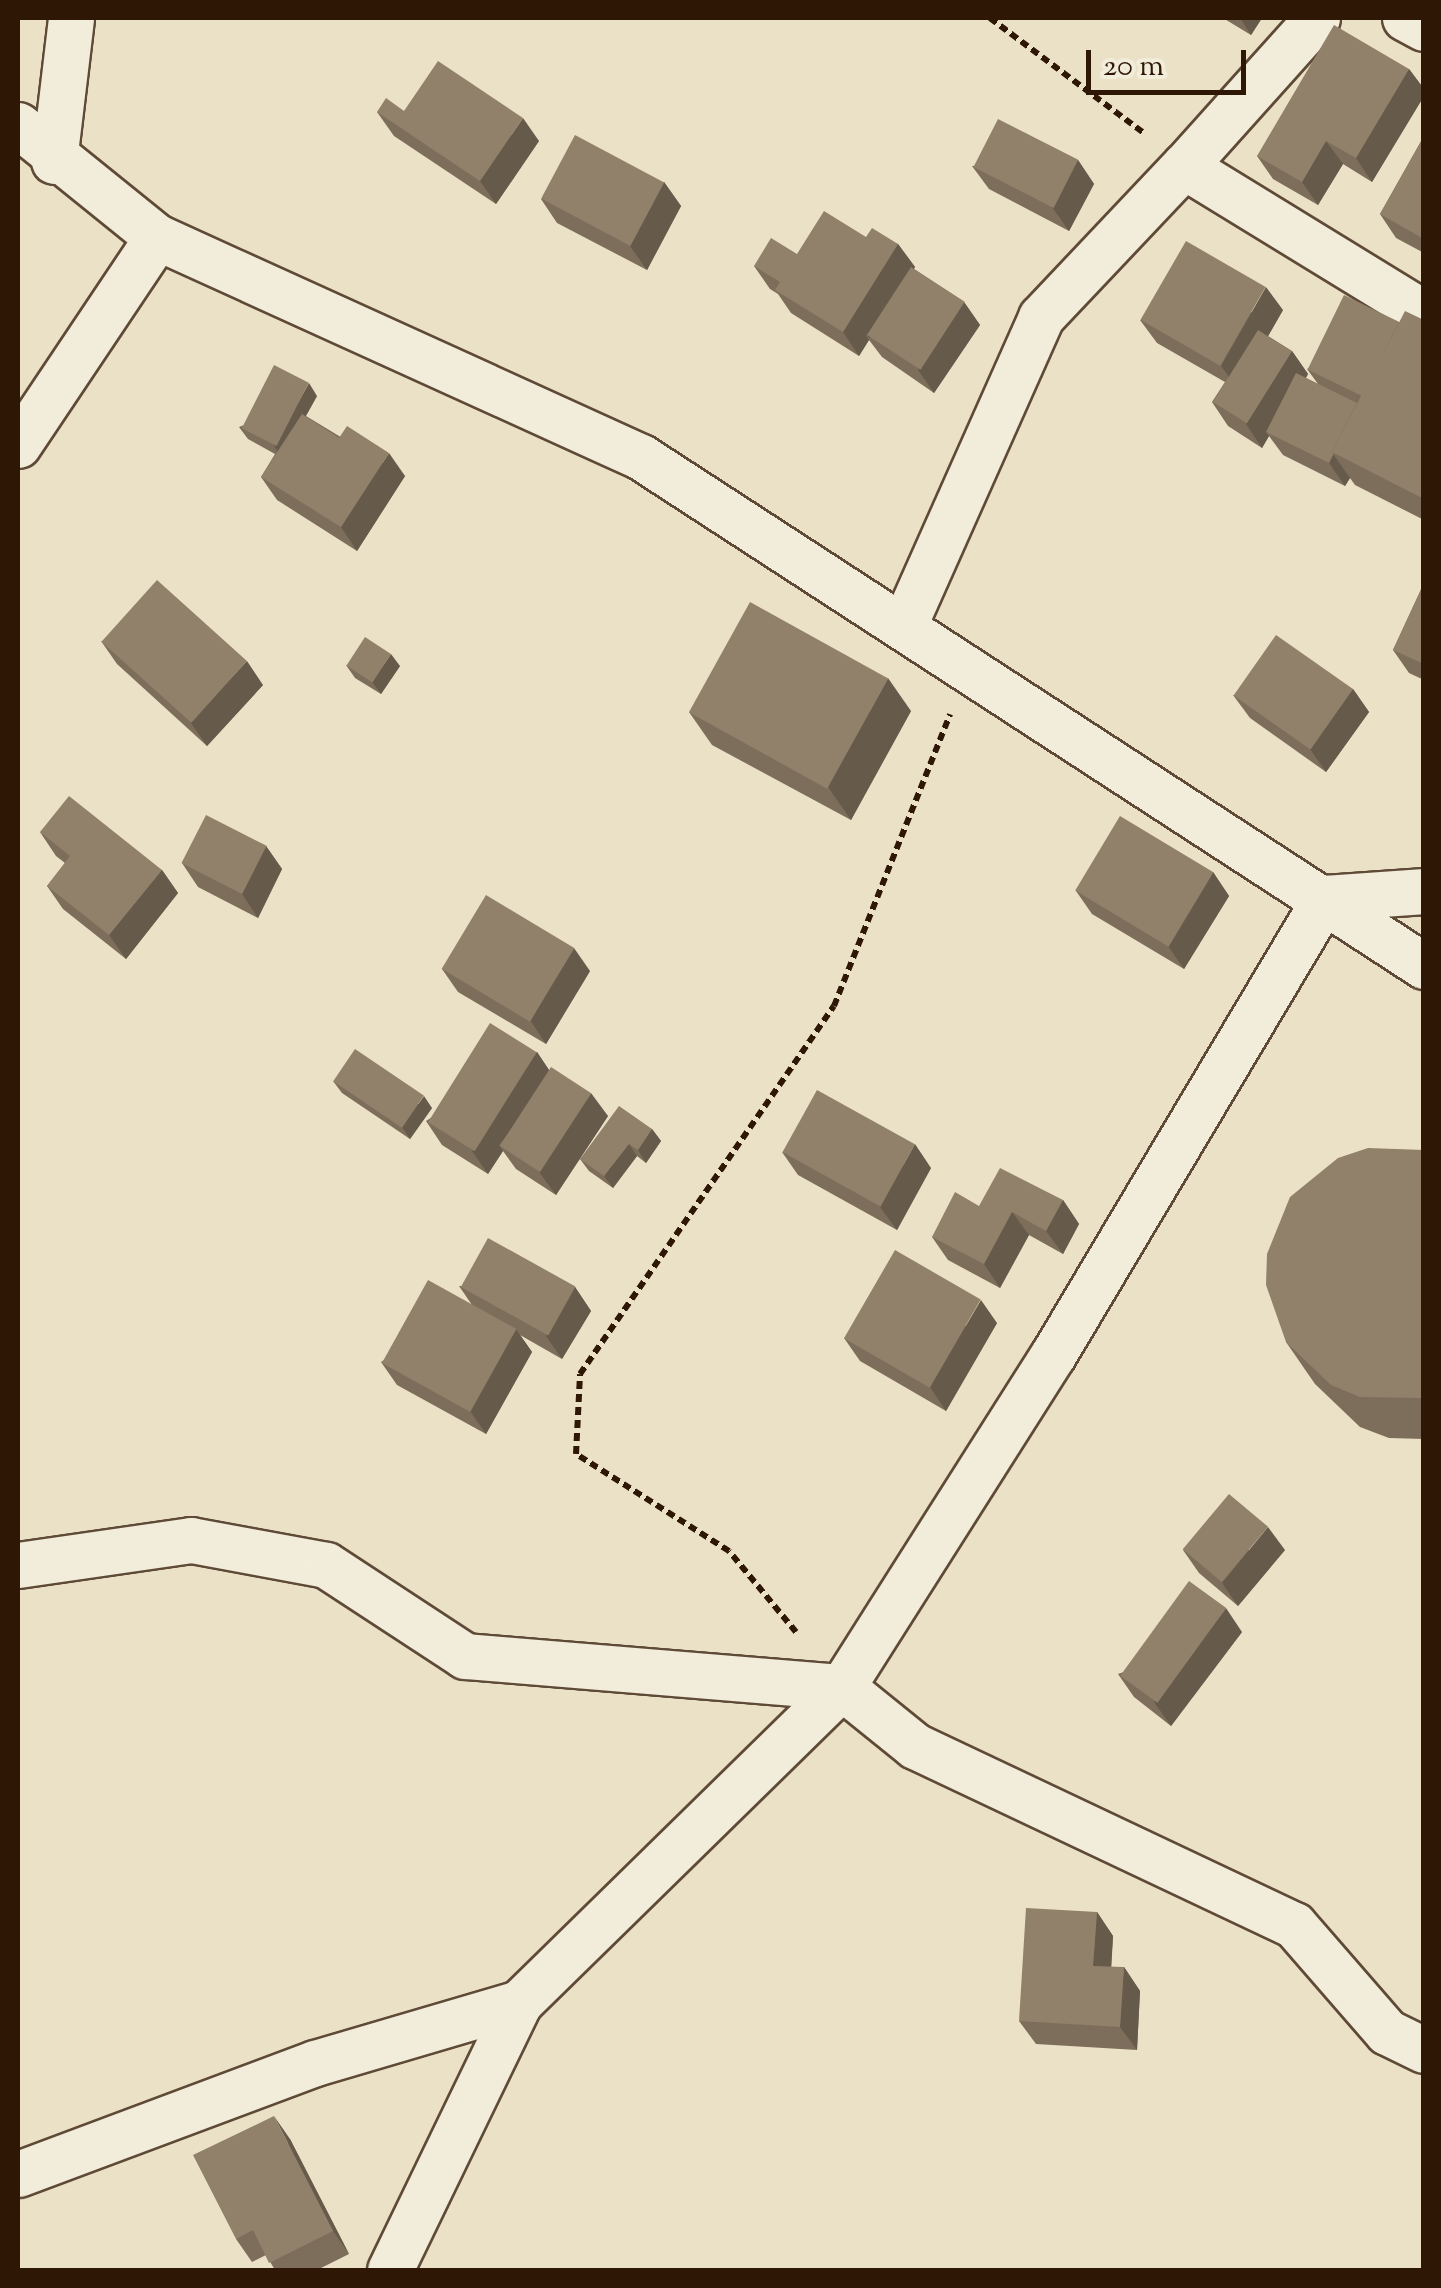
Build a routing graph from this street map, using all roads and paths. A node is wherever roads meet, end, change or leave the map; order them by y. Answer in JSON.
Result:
{"nodes":[{"id":1,"x":71,"y":18,"type":"edge"},
{"id":2,"x":990,"y":18,"type":"edge"},
{"id":3,"x":1317,"y":18,"type":"edge"},
{"id":4,"x":1405,"y":18,"type":"edge"},
{"id":5,"x":1424,"y":28,"type":"edge"},
{"id":6,"x":18,"y":124,"type":"edge"},
{"id":7,"x":54,"y":162,"type":"junction"},
{"id":8,"x":1184,"y":166,"type":"junction"},
{"id":9,"x":157,"y":237,"type":"junction"},
{"id":10,"x":1424,"y":313,"type":"edge"},
{"id":11,"x":18,"y":444,"type":"edge"},
{"id":12,"x":904,"y":625,"type":"junction"},
{"id":13,"x":969,"y":667,"type":"junction"},
{"id":14,"x":1424,"y":891,"type":"edge"},
{"id":15,"x":1324,"y":898,"type":"junction"},
{"id":16,"x":1424,"y":966,"type":"edge"},
{"id":17,"x":18,"y":1565,"type":"edge"},
{"id":18,"x":842,"y":1686,"type":"junction"},
{"id":19,"x":519,"y":2003,"type":"junction"},
{"id":20,"x":1424,"y":2050,"type":"edge"},
{"id":21,"x":18,"y":2174,"type":"edge"},
{"id":22,"x":390,"y":2270,"type":"edge"}],
"edges":[{"from":1,"to":7,"type":"street"},
{"from":2,"to":8,"type":"path"},
{"from":3,"to":8,"type":"street"},
{"from":4,"to":5,"type":"street"},
{"from":6,"to":7,"type":"street"},
{"from":7,"to":9,"type":"street"},
{"from":8,"to":10,"type":"street"},
{"from":8,"to":12,"type":"street"},
{"from":9,"to":11,"type":"street"},
{"from":9,"to":12,"type":"street"},
{"from":12,"to":13,"type":"street"},
{"from":13,"to":15,"type":"street"},
{"from":13,"to":18,"type":"path"},
{"from":14,"to":15,"type":"street"},
{"from":15,"to":16,"type":"street"},
{"from":15,"to":18,"type":"street"},
{"from":17,"to":18,"type":"street"},
{"from":18,"to":19,"type":"street"},
{"from":18,"to":20,"type":"street"},
{"from":19,"to":21,"type":"street"},
{"from":19,"to":22,"type":"street"}]}
